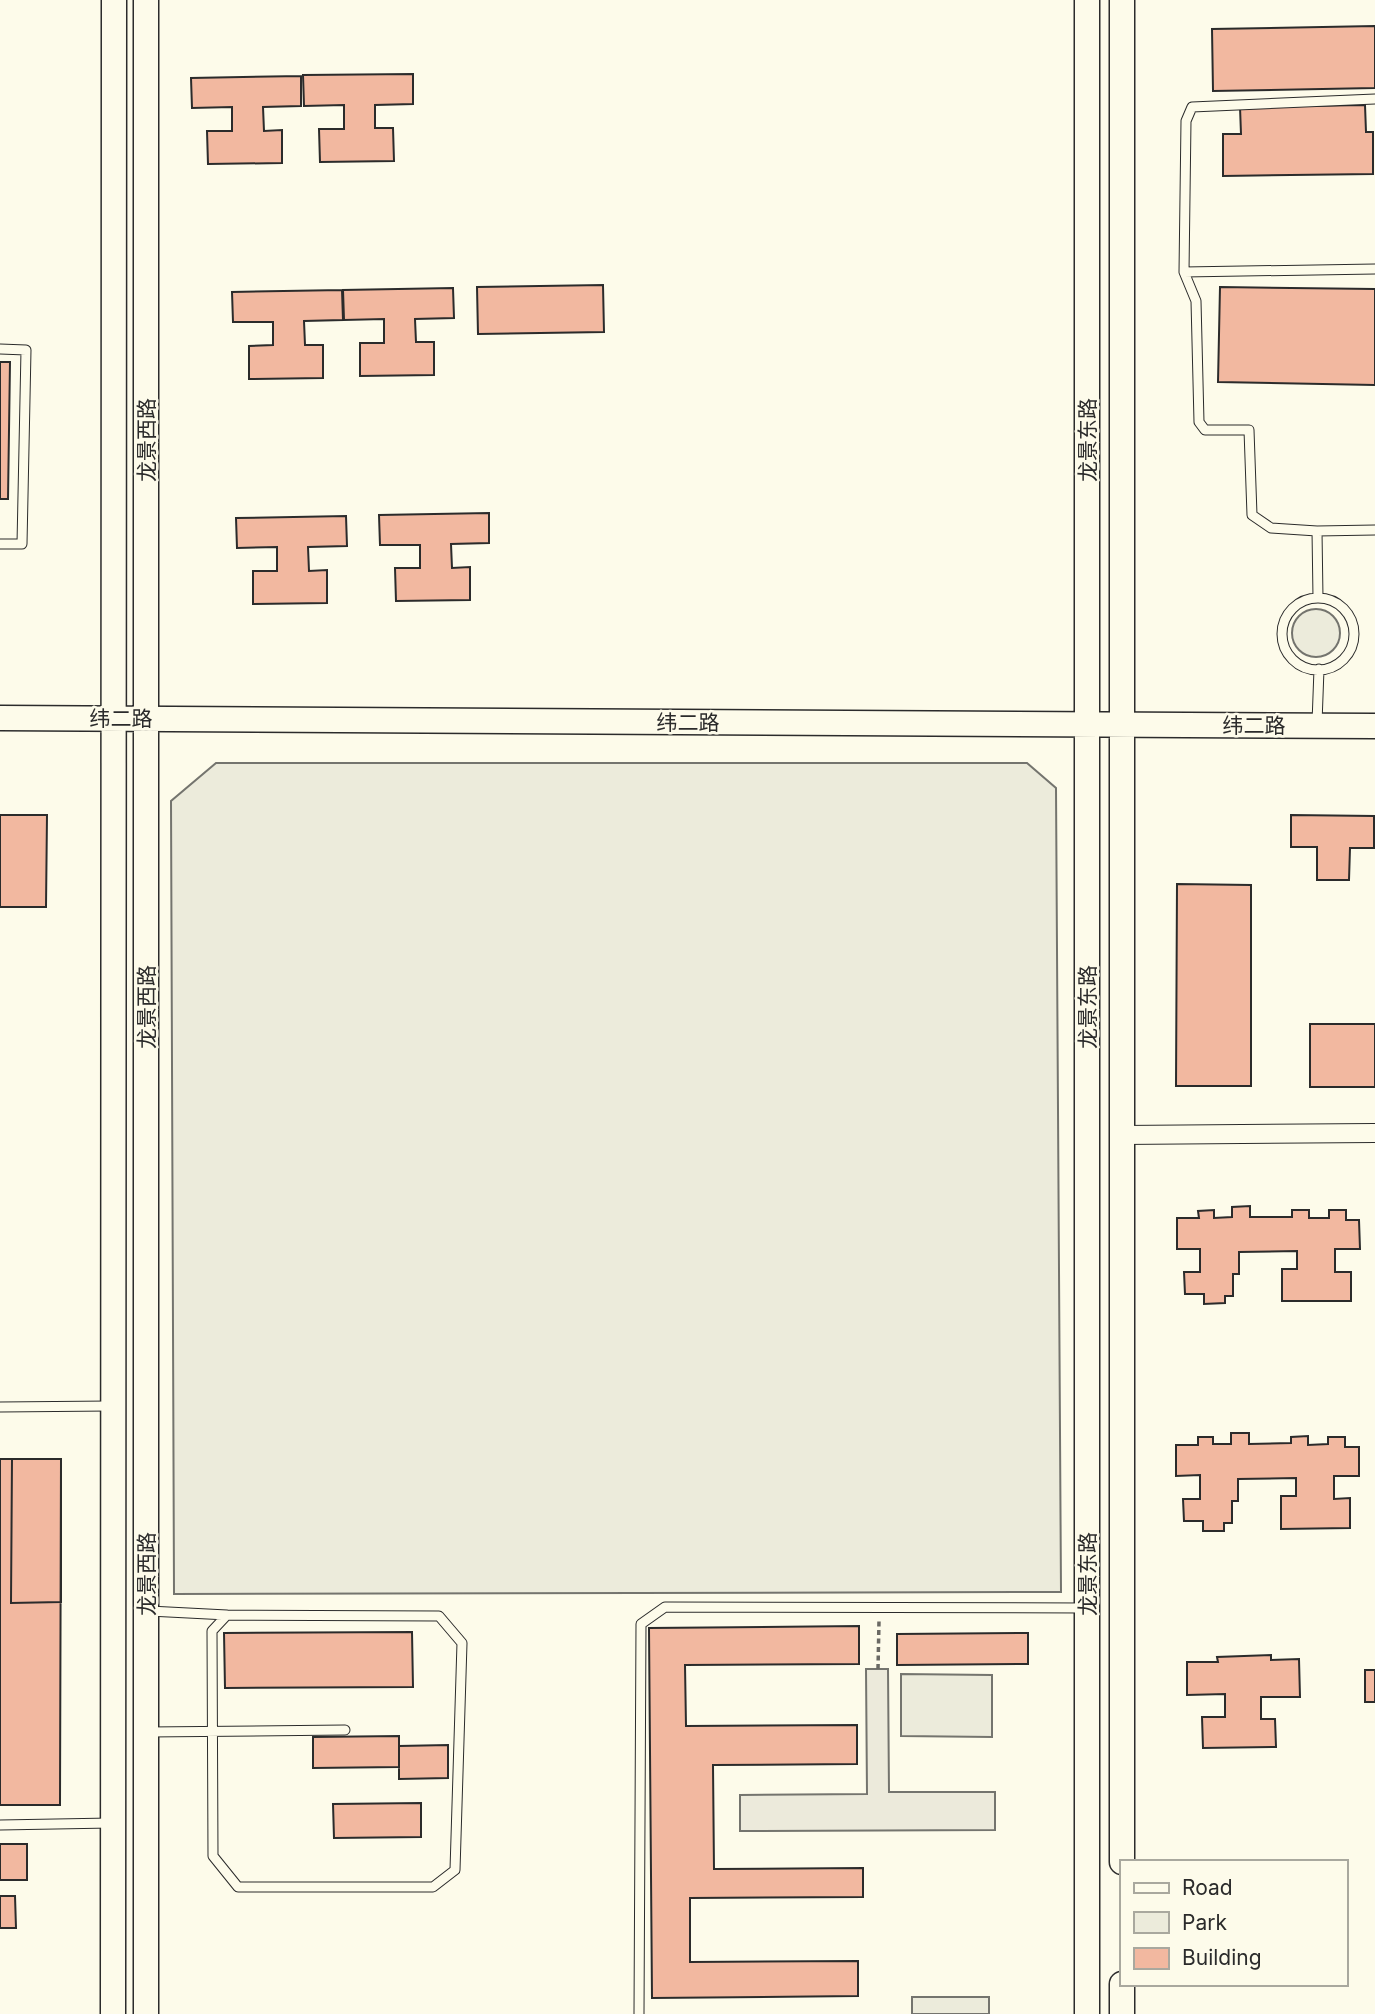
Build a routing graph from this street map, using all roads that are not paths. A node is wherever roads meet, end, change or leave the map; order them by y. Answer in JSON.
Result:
{"nodes":[{"id":1,"x":114,"y":0,"type":"edge"},
{"id":2,"x":146,"y":0,"type":"edge"},
{"id":3,"x":1087,"y":0,"type":"edge"},
{"id":4,"x":1122,"y":0,"type":"edge"},
{"id":5,"x":1375,"y":99,"type":"edge"},
{"id":6,"x":1375,"y":269,"type":"edge"},
{"id":7,"x":1184,"y":272,"type":"junction"},
{"id":8,"x":0,"y":349,"type":"edge"},
{"id":9,"x":1375,"y":530,"type":"edge"},
{"id":10,"x":1317,"y":531,"type":"junction"},
{"id":11,"x":0,"y":544,"type":"edge"},
{"id":12,"x":1318,"y":598,"type":"junction"},
{"id":13,"x":1319,"y":669,"type":"junction"},
{"id":14,"x":0,"y":718,"type":"edge"},
{"id":15,"x":114,"y":718,"type":"junction"},
{"id":16,"x":146,"y":719,"type":"junction"},
{"id":17,"x":1087,"y":724,"type":"junction"},
{"id":18,"x":1122,"y":724,"type":"junction"},
{"id":19,"x":1317,"y":725,"type":"junction"},
{"id":20,"x":1375,"y":726,"type":"edge"},
{"id":21,"x":1375,"y":1133,"type":"edge"},
{"id":22,"x":1122,"y":1135,"type":"junction"},
{"id":23,"x":113,"y":1406,"type":"junction"},
{"id":24,"x":0,"y":1407,"type":"edge"},
{"id":25,"x":1087,"y":1608,"type":"junction"},
{"id":26,"x":146,"y":1610,"type":"junction"},
{"id":27,"x":227,"y":1615,"type":"junction"},
{"id":28,"x":345,"y":1730,"type":"dead end"},
{"id":29,"x":146,"y":1731,"type":"junction"},
{"id":30,"x":212,"y":1731,"type":"junction"},
{"id":31,"x":113,"y":1823,"type":"junction"},
{"id":32,"x":0,"y":1825,"type":"edge"},
{"id":33,"x":1122,"y":1860,"type":"edge"},
{"id":34,"x":1122,"y":1986,"type":"edge"},
{"id":35,"x":113,"y":2014,"type":"edge"},
{"id":36,"x":146,"y":2014,"type":"edge"},
{"id":37,"x":639,"y":2014,"type":"edge"},
{"id":38,"x":1087,"y":2014,"type":"edge"},
{"id":39,"x":1122,"y":2014,"type":"edge"}],
"edges":[{"from":1,"to":15,"type":"main road","name":"龙景西路"},
{"from":2,"to":16,"type":"main road","name":"龙景西路"},
{"from":3,"to":17,"type":"main road","name":"龙景东路"},
{"from":4,"to":18,"type":"main road","name":"龙景东路"},
{"from":5,"to":7,"type":"lane"},
{"from":6,"to":7,"type":"lane"},
{"from":7,"to":10,"type":"lane"},
{"from":8,"to":11,"type":"lane"},
{"from":9,"to":10,"type":"lane"},
{"from":10,"to":12,"type":"lane"},
{"from":12,"to":13,"type":"lane"},
{"from":12,"to":13,"type":"lane"},
{"from":13,"to":19,"type":"lane"},
{"from":14,"to":15,"type":"main road","name":"纬二路"},
{"from":15,"to":16,"type":"main road","name":"纬二路"},
{"from":15,"to":23,"type":"main road","name":"龙景西路"},
{"from":16,"to":17,"type":"main road","name":"纬二路"},
{"from":16,"to":26,"type":"main road","name":"龙景西路"},
{"from":17,"to":18,"type":"main road","name":"纬二路"},
{"from":17,"to":25,"type":"main road","name":"龙景东路"},
{"from":18,"to":19,"type":"main road","name":"纬二路"},
{"from":18,"to":22,"type":"main road","name":"龙景东路"},
{"from":19,"to":20,"type":"main road","name":"纬二路"},
{"from":21,"to":22,"type":"street"},
{"from":22,"to":33,"type":"main road","name":"龙景东路"},
{"from":23,"to":24,"type":"lane"},
{"from":23,"to":31,"type":"main road","name":"龙景西路"},
{"from":25,"to":37,"type":"lane"},
{"from":25,"to":38,"type":"main road","name":"龙景东路"},
{"from":26,"to":27,"type":"lane"},
{"from":26,"to":29,"type":"main road","name":"龙景西路"},
{"from":27,"to":30,"type":"lane"},
{"from":27,"to":30,"type":"lane"},
{"from":28,"to":30,"type":"lane"},
{"from":29,"to":30,"type":"lane"},
{"from":29,"to":36,"type":"main road","name":"龙景西路"},
{"from":31,"to":32,"type":"lane"},
{"from":31,"to":35,"type":"main road","name":"龙景西路"},
{"from":34,"to":39,"type":"main road"}]}
